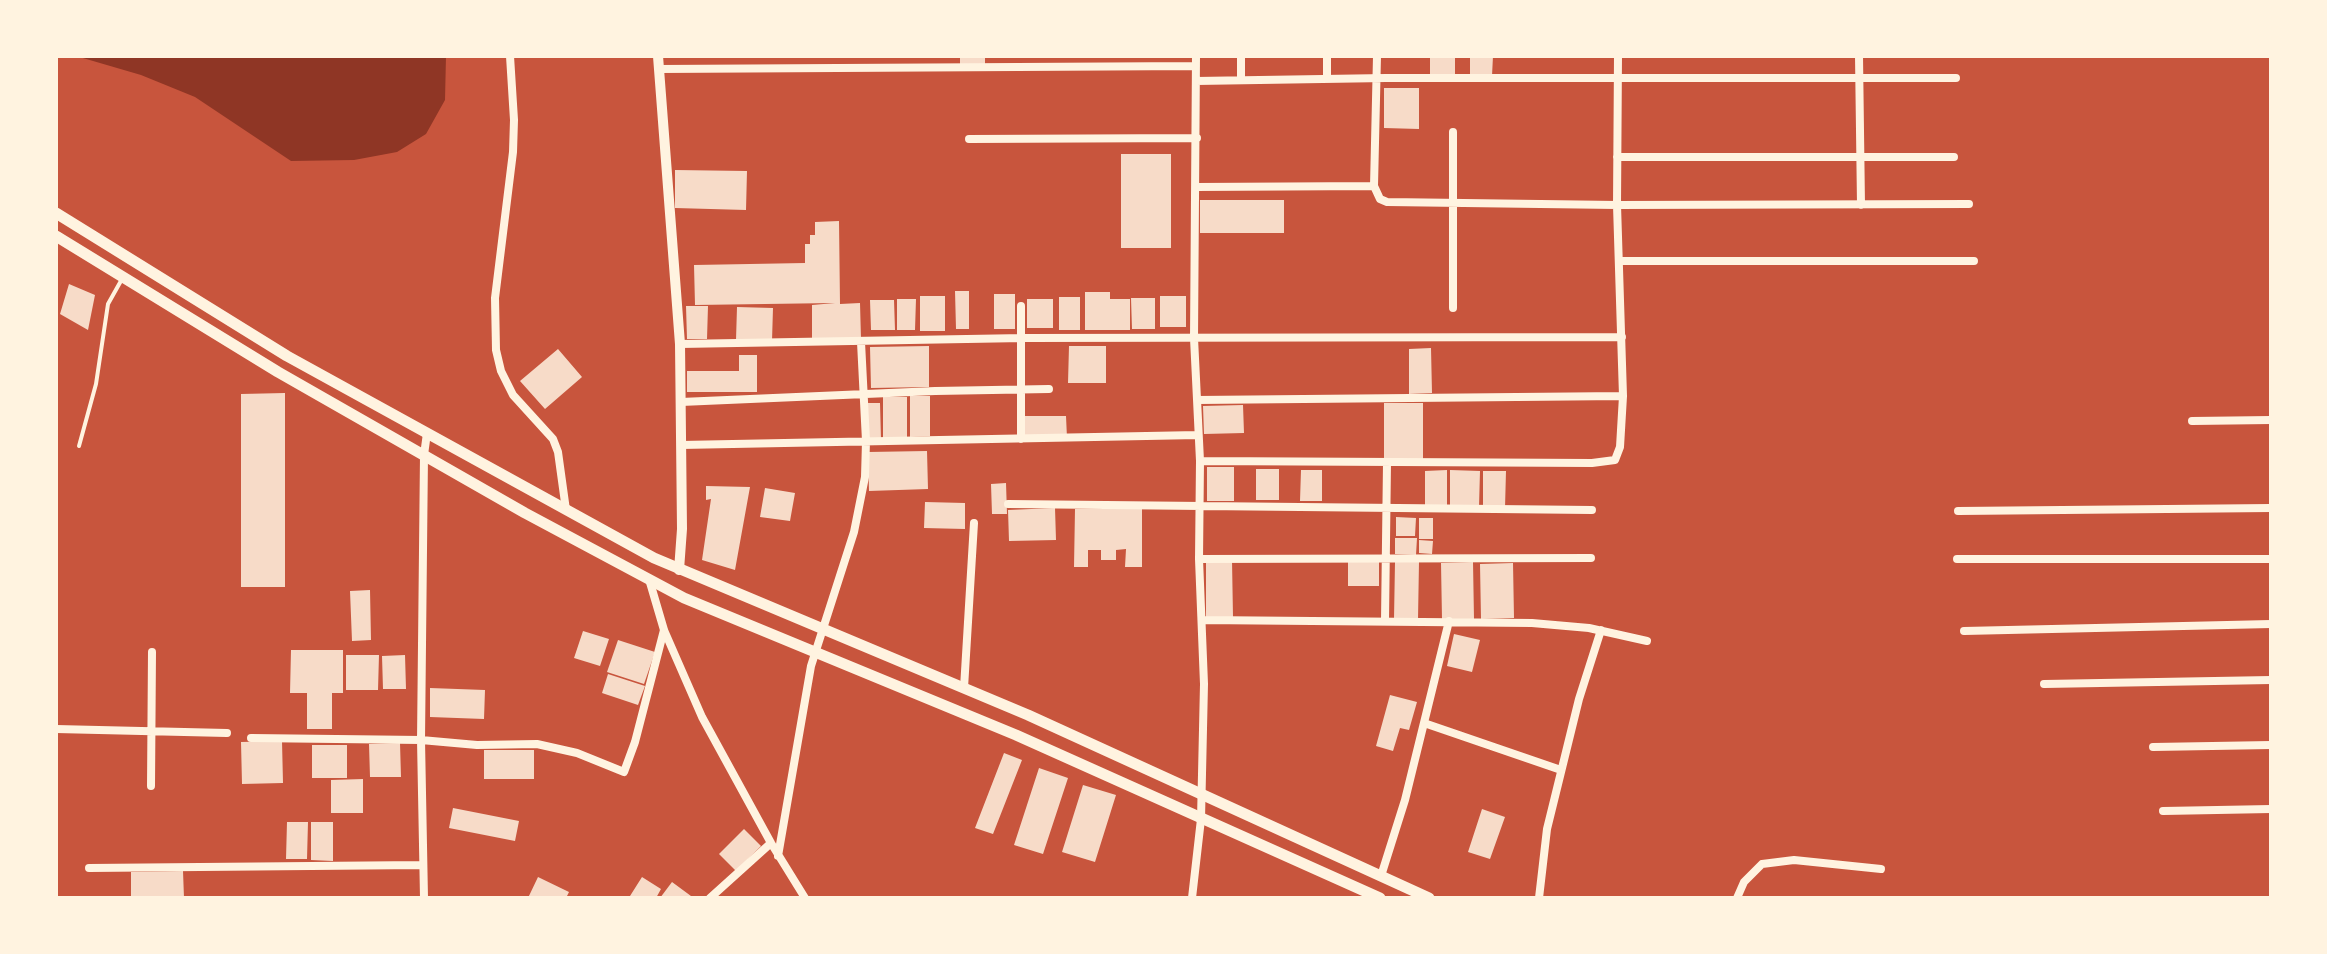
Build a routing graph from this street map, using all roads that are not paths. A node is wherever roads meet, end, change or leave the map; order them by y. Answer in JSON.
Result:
{"nodes":[{"id":1,"x":510,"y":56,"type":"edge"},
{"id":2,"x":658,"y":56,"type":"edge"},
{"id":3,"x":1241,"y":56,"type":"edge"},
{"id":4,"x":1327,"y":56,"type":"edge"},
{"id":5,"x":1377,"y":56,"type":"edge"},
{"id":6,"x":1618,"y":56,"type":"edge"},
{"id":7,"x":1859,"y":56,"type":"edge"},
{"id":8,"x":1196,"y":61,"type":"edge"},
{"id":9,"x":659,"y":69,"type":"junction"},
{"id":10,"x":1377,"y":78,"type":"junction"},
{"id":11,"x":1617,"y":78,"type":"junction"},
{"id":12,"x":1859,"y":78,"type":"junction"},
{"id":13,"x":1956,"y":78,"type":"dead end"},
{"id":14,"x":1327,"y":79,"type":"junction"},
{"id":15,"x":1241,"y":80,"type":"junction"},
{"id":16,"x":1196,"y":81,"type":"junction"},
{"id":17,"x":1453,"y":132,"type":"dead end"},
{"id":18,"x":1197,"y":138,"type":"junction"},
{"id":19,"x":969,"y":139,"type":"dead end"},
{"id":20,"x":1859,"y":156,"type":"junction"},
{"id":21,"x":1617,"y":157,"type":"junction"},
{"id":22,"x":1954,"y":157,"type":"dead end"},
{"id":23,"x":1374,"y":186,"type":"junction"},
{"id":24,"x":1196,"y":187,"type":"junction"},
{"id":25,"x":1454,"y":204,"type":"junction"},
{"id":26,"x":1969,"y":204,"type":"dead end"},
{"id":27,"x":1617,"y":205,"type":"junction"},
{"id":28,"x":1861,"y":205,"type":"junction"},
{"id":29,"x":56,"y":213,"type":"edge"},
{"id":30,"x":56,"y":236,"type":"edge"},
{"id":31,"x":1620,"y":261,"type":"junction"},
{"id":32,"x":1974,"y":261,"type":"dead end"},
{"id":33,"x":122,"y":278,"type":"junction"},
{"id":34,"x":1021,"y":306,"type":"dead end"},
{"id":35,"x":1453,"y":308,"type":"dead end"},
{"id":36,"x":1622,"y":337,"type":"junction"},
{"id":37,"x":1021,"y":338,"type":"junction"},
{"id":38,"x":1194,"y":338,"type":"junction"},
{"id":39,"x":861,"y":342,"type":"junction"},
{"id":40,"x":680,"y":344,"type":"junction"},
{"id":41,"x":1021,"y":389,"type":"junction"},
{"id":42,"x":1049,"y":389,"type":"dead end"},
{"id":43,"x":864,"y":393,"type":"junction"},
{"id":44,"x":1623,"y":396,"type":"junction"},
{"id":45,"x":1197,"y":400,"type":"junction"},
{"id":46,"x":681,"y":402,"type":"junction"},
{"id":47,"x":2271,"y":420,"type":"edge"},
{"id":48,"x":2192,"y":421,"type":"dead end"},
{"id":49,"x":427,"y":433,"type":"junction"},
{"id":50,"x":1198,"y":435,"type":"junction"},
{"id":51,"x":1021,"y":439,"type":"junction"},
{"id":52,"x":866,"y":441,"type":"junction"},
{"id":53,"x":681,"y":445,"type":"junction"},
{"id":54,"x":79,"y":446,"type":"dead end"},
{"id":55,"x":424,"y":455,"type":"junction"},
{"id":56,"x":1200,"y":461,"type":"junction"},
{"id":57,"x":1387,"y":463,"type":"junction"},
{"id":58,"x":1008,"y":504,"type":"dead end"},
{"id":59,"x":1200,"y":505,"type":"junction"},
{"id":60,"x":2271,"y":508,"type":"edge"},
{"id":61,"x":1385,"y":509,"type":"junction"},
{"id":62,"x":566,"y":510,"type":"junction"},
{"id":63,"x":1592,"y":510,"type":"dead end"},
{"id":64,"x":1958,"y":511,"type":"dead end"},
{"id":65,"x":974,"y":523,"type":"dead end"},
{"id":66,"x":1591,"y":558,"type":"dead end"},
{"id":67,"x":1199,"y":559,"type":"junction"},
{"id":68,"x":1385,"y":559,"type":"junction"},
{"id":69,"x":1957,"y":559,"type":"dead end"},
{"id":70,"x":2271,"y":559,"type":"edge"},
{"id":71,"x":679,"y":570,"type":"junction"},
{"id":72,"x":649,"y":579,"type":"junction"},
{"id":73,"x":1202,"y":620,"type":"junction"},
{"id":74,"x":1385,"y":621,"type":"junction"},
{"id":75,"x":1449,"y":621,"type":"junction"},
{"id":76,"x":2271,"y":624,"type":"edge"},
{"id":77,"x":664,"y":630,"type":"junction"},
{"id":78,"x":1601,"y":630,"type":"junction"},
{"id":79,"x":823,"y":631,"type":"junction"},
{"id":80,"x":1964,"y":631,"type":"dead end"},
{"id":81,"x":1647,"y":641,"type":"dead end"},
{"id":82,"x":152,"y":652,"type":"dead end"},
{"id":83,"x":816,"y":652,"type":"junction"},
{"id":84,"x":2271,"y":680,"type":"edge"},
{"id":85,"x":2044,"y":684,"type":"dead end"},
{"id":86,"x":964,"y":688,"type":"junction"},
{"id":87,"x":1424,"y":723,"type":"junction"},
{"id":88,"x":56,"y":729,"type":"edge"},
{"id":89,"x":151,"y":731,"type":"junction"},
{"id":90,"x":227,"y":733,"type":"dead end"},
{"id":91,"x":251,"y":738,"type":"dead end"},
{"id":92,"x":421,"y":740,"type":"junction"},
{"id":93,"x":2271,"y":745,"type":"edge"},
{"id":94,"x":2153,"y":747,"type":"dead end"},
{"id":95,"x":1561,"y":770,"type":"junction"},
{"id":96,"x":151,"y":786,"type":"dead end"},
{"id":97,"x":1202,"y":794,"type":"junction"},
{"id":98,"x":2271,"y":809,"type":"edge"},
{"id":99,"x":2163,"y":811,"type":"dead end"},
{"id":100,"x":1201,"y":819,"type":"junction"},
{"id":101,"x":771,"y":843,"type":"junction"},
{"id":102,"x":778,"y":856,"type":"junction"},
{"id":103,"x":422,"y":865,"type":"junction"},
{"id":104,"x":89,"y":868,"type":"dead end"},
{"id":105,"x":1881,"y":869,"type":"dead end"},
{"id":106,"x":1381,"y":876,"type":"junction"},
{"id":107,"x":424,"y":898,"type":"edge"},
{"id":108,"x":710,"y":898,"type":"edge"},
{"id":109,"x":805,"y":898,"type":"edge"},
{"id":110,"x":1192,"y":898,"type":"edge"},
{"id":111,"x":1380,"y":898,"type":"edge"},
{"id":112,"x":1429,"y":898,"type":"edge"},
{"id":113,"x":1539,"y":898,"type":"edge"},
{"id":114,"x":1737,"y":898,"type":"edge"}],
"edges":[{"from":1,"to":62,"type":"street"},
{"from":2,"to":9,"type":"street"},
{"from":3,"to":15,"type":"street"},
{"from":4,"to":14,"type":"street"},
{"from":5,"to":10,"type":"street"},
{"from":6,"to":11,"type":"street"},
{"from":7,"to":12,"type":"street"},
{"from":8,"to":9,"type":"street"},
{"from":8,"to":16,"type":"street"},
{"from":9,"to":40,"type":"street"},
{"from":10,"to":11,"type":"street"},
{"from":10,"to":14,"type":"street"},
{"from":10,"to":23,"type":"street"},
{"from":11,"to":12,"type":"street"},
{"from":11,"to":21,"type":"street"},
{"from":12,"to":13,"type":"street"},
{"from":12,"to":20,"type":"street"},
{"from":14,"to":15,"type":"street"},
{"from":15,"to":16,"type":"street"},
{"from":16,"to":18,"type":"street"},
{"from":17,"to":25,"type":"street"},
{"from":18,"to":19,"type":"street"},
{"from":18,"to":24,"type":"street"},
{"from":20,"to":21,"type":"street"},
{"from":20,"to":22,"type":"street"},
{"from":20,"to":28,"type":"street"},
{"from":21,"to":27,"type":"street"},
{"from":23,"to":24,"type":"street"},
{"from":23,"to":25,"type":"street"},
{"from":24,"to":38,"type":"street"},
{"from":25,"to":27,"type":"street"},
{"from":25,"to":35,"type":"street"},
{"from":26,"to":28,"type":"street"},
{"from":27,"to":28,"type":"street"},
{"from":27,"to":31,"type":"street"},
{"from":29,"to":49,"type":"main road"},
{"from":30,"to":33,"type":"main road"},
{"from":31,"to":32,"type":"street"},
{"from":31,"to":36,"type":"street"},
{"from":33,"to":54,"type":"lane"},
{"from":33,"to":55,"type":"main road"},
{"from":34,"to":37,"type":"street"},
{"from":36,"to":38,"type":"street"},
{"from":36,"to":44,"type":"street"},
{"from":37,"to":38,"type":"street"},
{"from":37,"to":39,"type":"street"},
{"from":37,"to":41,"type":"street"},
{"from":38,"to":45,"type":"street"},
{"from":39,"to":40,"type":"street"},
{"from":39,"to":43,"type":"street"},
{"from":40,"to":46,"type":"street"},
{"from":41,"to":42,"type":"street"},
{"from":41,"to":43,"type":"street"},
{"from":41,"to":51,"type":"street"},
{"from":43,"to":46,"type":"street"},
{"from":43,"to":52,"type":"street"},
{"from":44,"to":45,"type":"street"},
{"from":44,"to":57,"type":"street"},
{"from":45,"to":50,"type":"street"},
{"from":46,"to":53,"type":"street"},
{"from":47,"to":48,"type":"street"},
{"from":49,"to":55,"type":"street"},
{"from":49,"to":62,"type":"main road"},
{"from":50,"to":51,"type":"street"},
{"from":50,"to":56,"type":"street"},
{"from":51,"to":52,"type":"street"},
{"from":52,"to":53,"type":"street"},
{"from":52,"to":79,"type":"street"},
{"from":53,"to":71,"type":"street"},
{"from":55,"to":72,"type":"main road"},
{"from":55,"to":92,"type":"street"},
{"from":56,"to":57,"type":"street"},
{"from":56,"to":59,"type":"street"},
{"from":57,"to":61,"type":"street"},
{"from":58,"to":59,"type":"street"},
{"from":59,"to":61,"type":"street"},
{"from":59,"to":67,"type":"street"},
{"from":60,"to":64,"type":"street"},
{"from":61,"to":63,"type":"street"},
{"from":61,"to":68,"type":"street"},
{"from":62,"to":71,"type":"main road"},
{"from":65,"to":86,"type":"street"},
{"from":66,"to":68,"type":"street"},
{"from":67,"to":68,"type":"street"},
{"from":67,"to":73,"type":"street"},
{"from":68,"to":74,"type":"street"},
{"from":69,"to":70,"type":"street"},
{"from":71,"to":79,"type":"main road"},
{"from":72,"to":77,"type":"street"},
{"from":72,"to":83,"type":"main road"},
{"from":73,"to":74,"type":"street"},
{"from":73,"to":97,"type":"street"},
{"from":74,"to":75,"type":"street"},
{"from":75,"to":78,"type":"street"},
{"from":75,"to":87,"type":"street"},
{"from":76,"to":80,"type":"street"},
{"from":77,"to":92,"type":"street"},
{"from":77,"to":101,"type":"street"},
{"from":78,"to":81,"type":"street"},
{"from":78,"to":95,"type":"street"},
{"from":79,"to":83,"type":"street"},
{"from":79,"to":86,"type":"main road"},
{"from":82,"to":89,"type":"street"},
{"from":83,"to":100,"type":"main road"},
{"from":83,"to":102,"type":"street"},
{"from":84,"to":85,"type":"street"},
{"from":86,"to":97,"type":"main road"},
{"from":87,"to":95,"type":"street"},
{"from":87,"to":106,"type":"street"},
{"from":88,"to":89,"type":"street"},
{"from":89,"to":90,"type":"street"},
{"from":89,"to":96,"type":"street"},
{"from":91,"to":92,"type":"street"},
{"from":92,"to":103,"type":"street"},
{"from":93,"to":94,"type":"street"},
{"from":95,"to":113,"type":"street"},
{"from":97,"to":100,"type":"street"},
{"from":97,"to":106,"type":"main road"},
{"from":98,"to":99,"type":"street"},
{"from":100,"to":110,"type":"street"},
{"from":100,"to":111,"type":"main road"},
{"from":101,"to":102,"type":"street"},
{"from":101,"to":108,"type":"street"},
{"from":102,"to":109,"type":"street"},
{"from":103,"to":104,"type":"street"},
{"from":103,"to":107,"type":"street"},
{"from":105,"to":114,"type":"street"},
{"from":106,"to":112,"type":"main road"}]}
